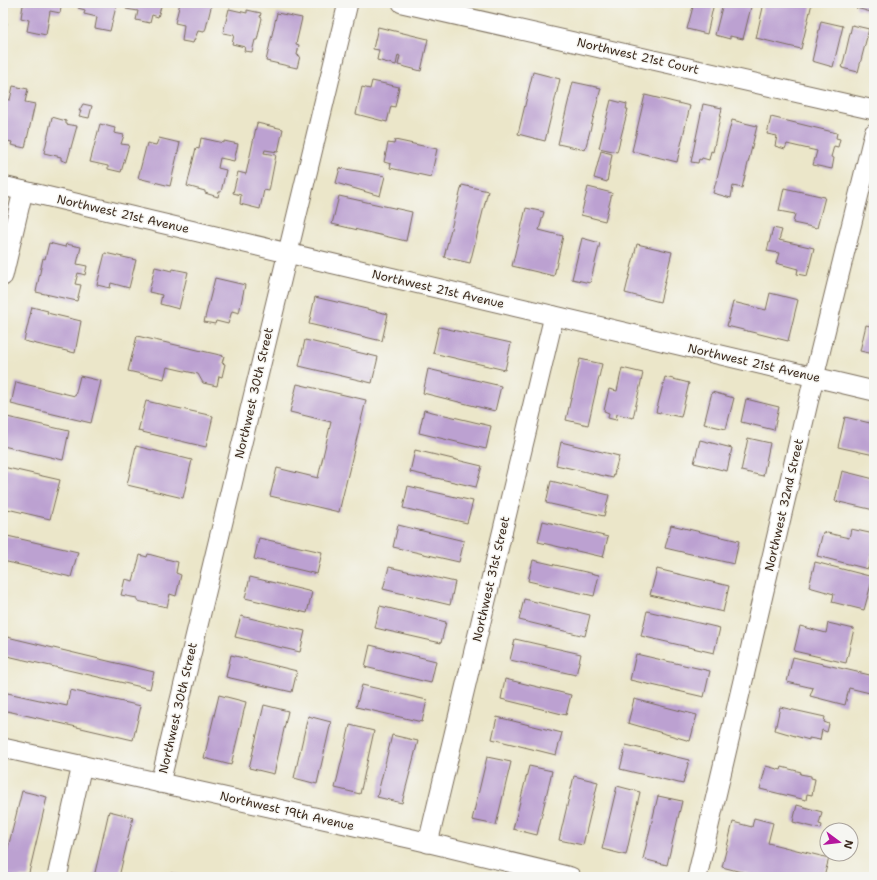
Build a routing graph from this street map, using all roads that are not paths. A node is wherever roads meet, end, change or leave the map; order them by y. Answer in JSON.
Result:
{"nodes":[{"id":1,"x":348,"y":3,"type":"edge"},
{"id":2,"x":402,"y":3,"type":"edge"},
{"id":3,"x":874,"y":110,"type":"edge"},
{"id":4,"x":874,"y":133,"type":"edge"},
{"id":5,"x":3,"y":186,"type":"edge"},
{"id":6,"x":23,"y":191,"type":"junction"},
{"id":7,"x":287,"y":253,"type":"junction"},
{"id":8,"x":3,"y":276,"type":"edge"},
{"id":9,"x":554,"y":316,"type":"junction"},
{"id":10,"x":814,"y":377,"type":"junction"},
{"id":11,"x":874,"y":391,"type":"edge"},
{"id":12,"x":3,"y":748,"type":"edge"},
{"id":13,"x":82,"y":766,"type":"junction"},
{"id":14,"x":160,"y":783,"type":"junction"},
{"id":15,"x":428,"y":843,"type":"junction"},
{"id":16,"x":57,"y":877,"type":"edge"},
{"id":17,"x":571,"y":877,"type":"edge"},
{"id":18,"x":697,"y":877,"type":"edge"}],
"edges":[{"from":1,"to":7,"type":"street","name":"Northwest 30th Street"},
{"from":2,"to":3,"type":"street","name":"Northwest 21st Court"},
{"from":4,"to":10,"type":"street","name":"Northwest 32nd Street"},
{"from":5,"to":6,"type":"street","name":"Northwest 21st Avenue"},
{"from":6,"to":7,"type":"street","name":"Northwest 21st Avenue"},
{"from":6,"to":8,"type":"street"},
{"from":7,"to":9,"type":"street","name":"Northwest 21st Avenue"},
{"from":7,"to":14,"type":"street","name":"Northwest 30th Street"},
{"from":9,"to":10,"type":"street","name":"Northwest 21st Avenue"},
{"from":9,"to":15,"type":"street","name":"Northwest 31st Street"},
{"from":10,"to":11,"type":"street","name":"Northwest 21st Avenue"},
{"from":10,"to":18,"type":"street","name":"Northwest 32nd Street"},
{"from":12,"to":13,"type":"street","name":"Northwest 19th Avenue"},
{"from":13,"to":14,"type":"street","name":"Northwest 19th Avenue"},
{"from":13,"to":16,"type":"street"},
{"from":14,"to":15,"type":"street","name":"Northwest 19th Avenue"},
{"from":15,"to":17,"type":"street","name":"Northwest 19th Avenue"}]}
